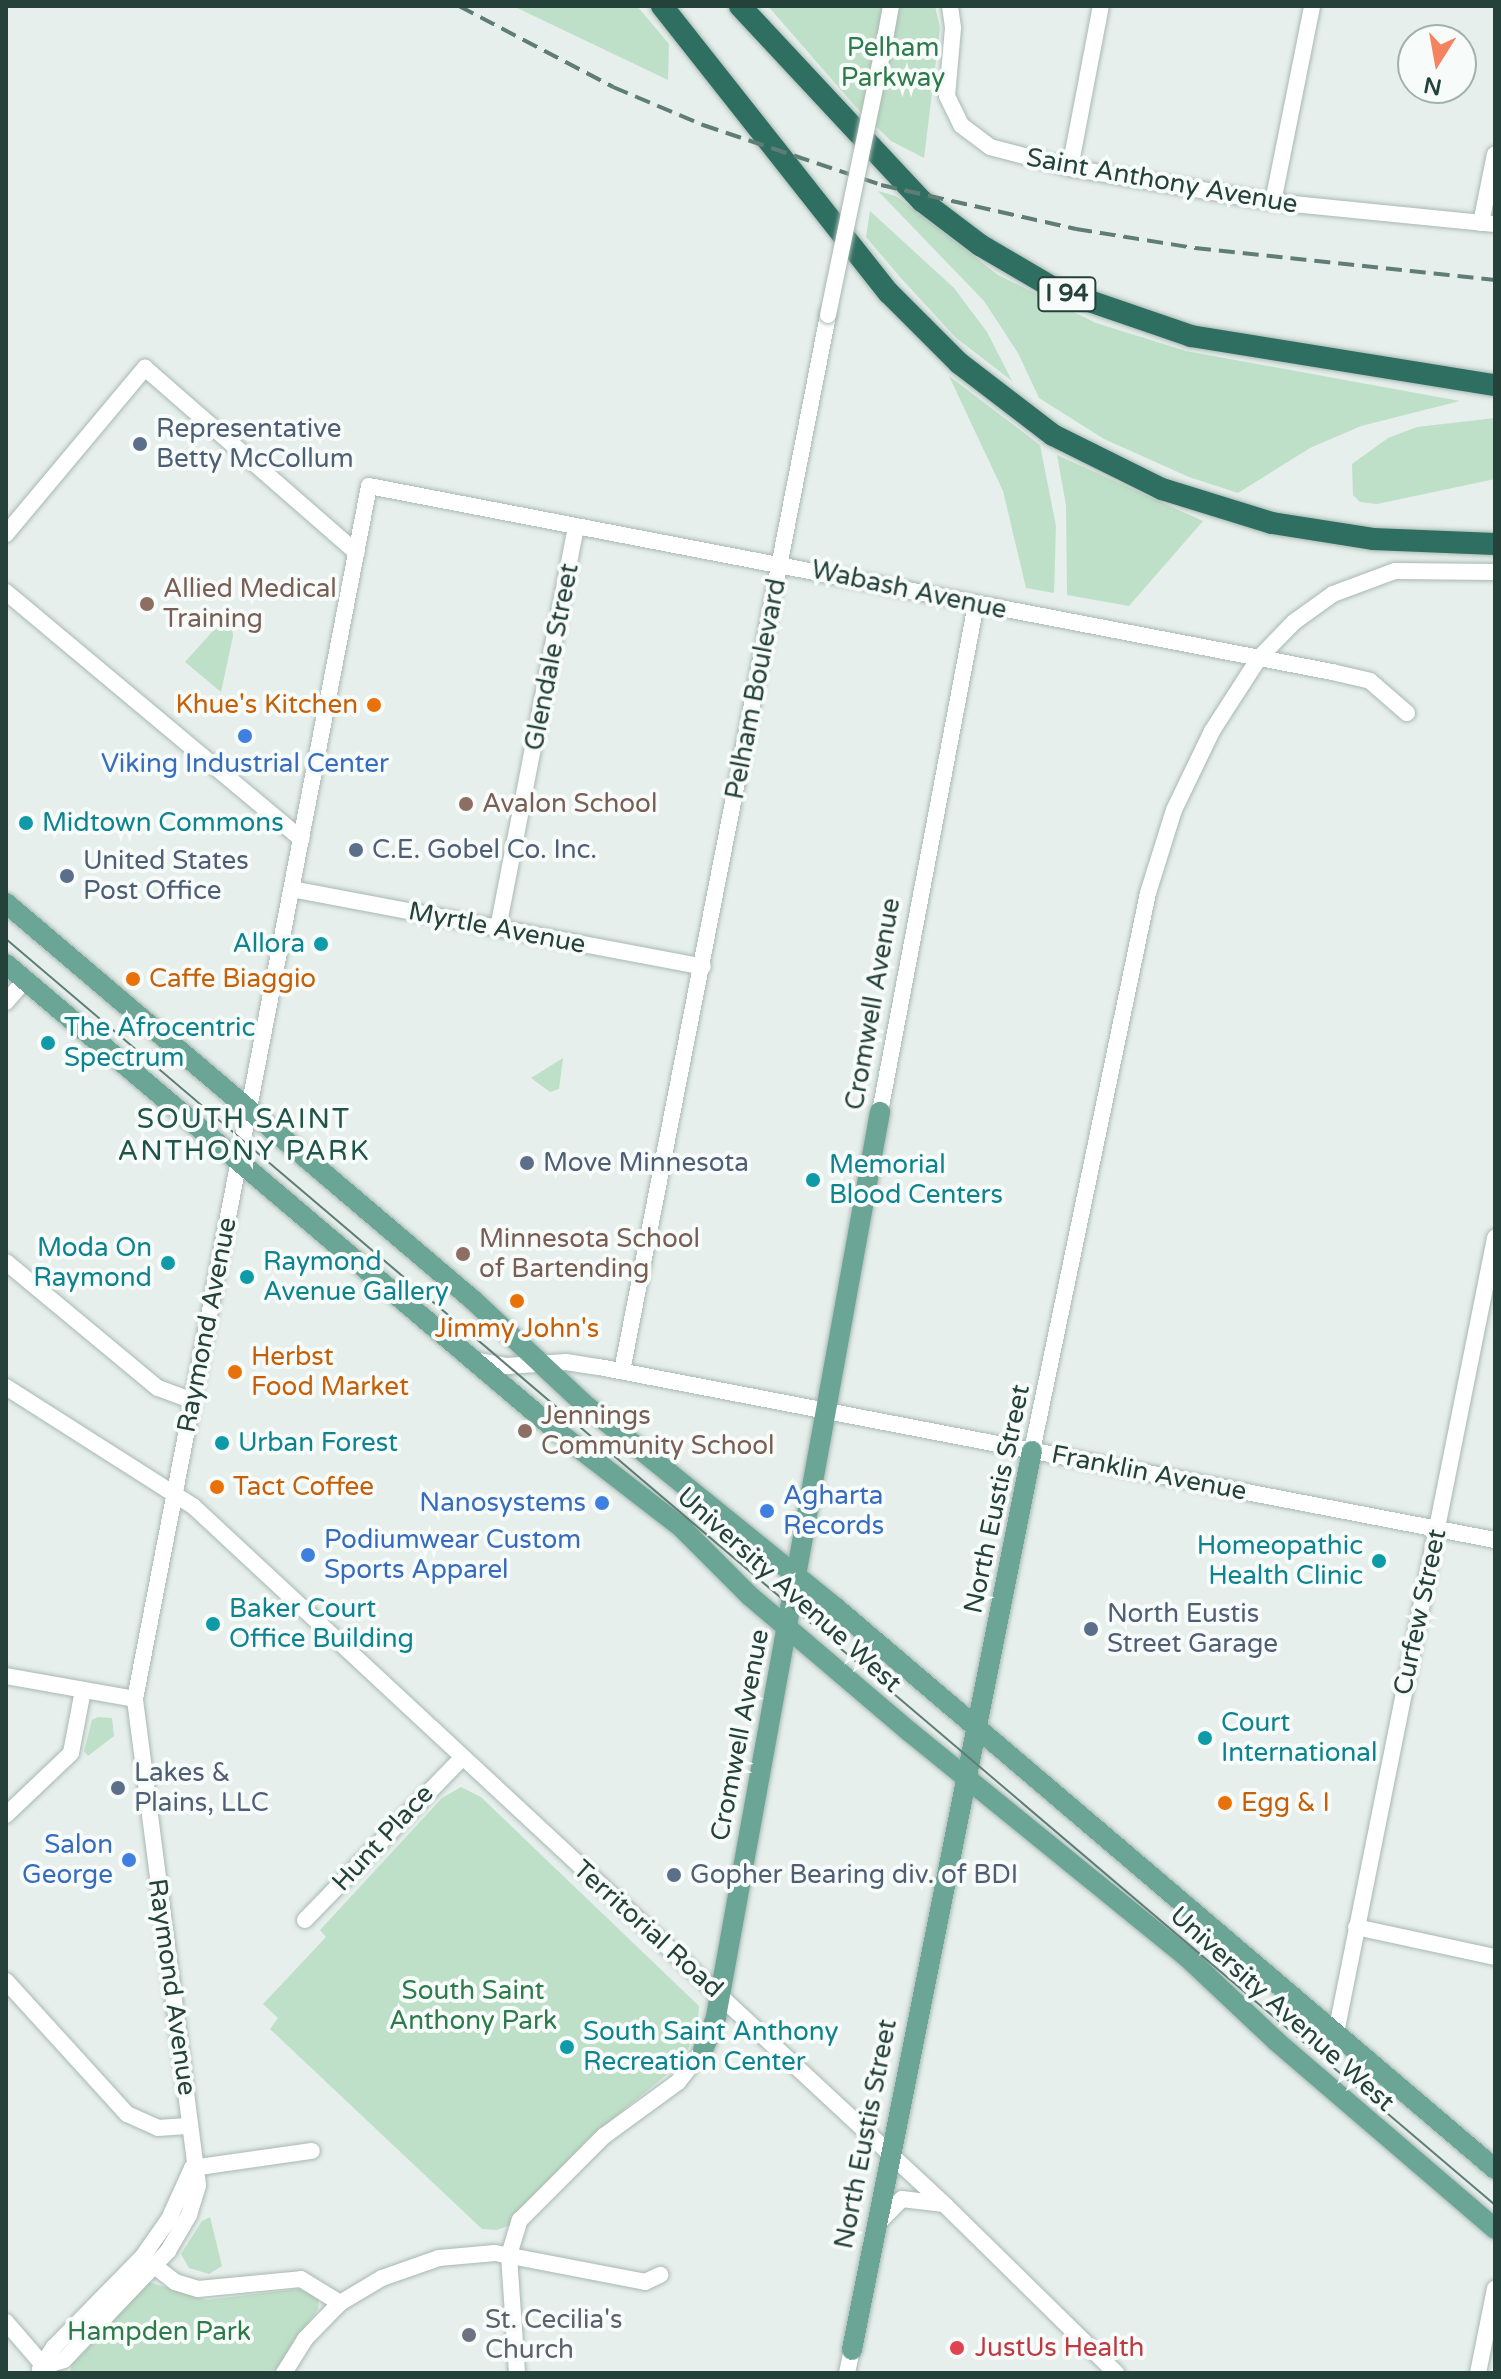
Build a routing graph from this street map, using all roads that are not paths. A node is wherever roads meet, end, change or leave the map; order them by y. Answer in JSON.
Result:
{"nodes":[{"id":1,"x":662,"y":6,"type":"edge"},
{"id":2,"x":740,"y":6,"type":"edge"},
{"id":3,"x":891,"y":6,"type":"edge"},
{"id":4,"x":950,"y":6,"type":"edge"},
{"id":5,"x":1101,"y":6,"type":"edge"},
{"id":6,"x":1312,"y":6,"type":"edge"},
{"id":7,"x":1495,"y":154,"type":"edge"},
{"id":8,"x":1070,"y":168,"type":"junction"},
{"id":9,"x":1273,"y":202,"type":"junction"},
{"id":10,"x":1488,"y":224,"type":"edge"},
{"id":11,"x":1495,"y":385,"type":"edge"},
{"id":12,"x":369,"y":486,"type":"joint"},
{"id":13,"x":576,"y":528,"type":"junction"},
{"id":14,"x":6,"y":534,"type":"edge"},
{"id":15,"x":1495,"y":544,"type":"edge"},
{"id":16,"x":357,"y":553,"type":"junction"},
{"id":17,"x":780,"y":564,"type":"junction"},
{"id":18,"x":1495,"y":572,"type":"edge"},
{"id":19,"x":6,"y":592,"type":"edge"},
{"id":20,"x":981,"y":605,"type":"junction"},
{"id":21,"x":1259,"y":658,"type":"junction"},
{"id":22,"x":1407,"y":713,"type":"dead end"},
{"id":23,"x":301,"y":839,"type":"junction"},
{"id":24,"x":292,"y":889,"type":"junction"},
{"id":25,"x":6,"y":903,"type":"edge"},
{"id":26,"x":498,"y":928,"type":"junction"},
{"id":27,"x":6,"y":964,"type":"edge"},
{"id":28,"x":703,"y":967,"type":"junction"},
{"id":29,"x":25,"y":980,"type":"junction"},
{"id":30,"x":6,"y":1002,"type":"edge"},
{"id":31,"x":249,"y":1110,"type":"junction"},
{"id":32,"x":880,"y":1112,"type":"joint"},
{"id":33,"x":240,"y":1160,"type":"junction"},
{"id":34,"x":1495,"y":1238,"type":"edge"},
{"id":35,"x":6,"y":1262,"type":"edge"},
{"id":36,"x":472,"y":1359,"type":"junction"},
{"id":37,"x":541,"y":1362,"type":"junction"},
{"id":38,"x":622,"y":1371,"type":"junction"},
{"id":39,"x":6,"y":1387,"type":"edge"},
{"id":40,"x":193,"y":1401,"type":"junction"},
{"id":41,"x":825,"y":1411,"type":"junction"},
{"id":42,"x":1032,"y":1451,"type":"junction"},
{"id":43,"x":173,"y":1492,"type":"junction"},
{"id":44,"x":1436,"y":1528,"type":"junction"},
{"id":45,"x":1495,"y":1540,"type":"edge"},
{"id":46,"x":797,"y":1576,"type":"junction"},
{"id":47,"x":789,"y":1628,"type":"junction"},
{"id":48,"x":6,"y":1676,"type":"edge"},
{"id":49,"x":83,"y":1690,"type":"junction"},
{"id":50,"x":135,"y":1699,"type":"junction"},
{"id":51,"x":976,"y":1728,"type":"junction"},
{"id":52,"x":462,"y":1758,"type":"junction"},
{"id":53,"x":963,"y":1775,"type":"junction"},
{"id":54,"x":6,"y":1815,"type":"edge"},
{"id":55,"x":305,"y":1920,"type":"dead end"},
{"id":56,"x":1356,"y":1927,"type":"junction"},
{"id":57,"x":1495,"y":1957,"type":"edge"},
{"id":58,"x":6,"y":1981,"type":"edge"},
{"id":59,"x":718,"y":1992,"type":"junction"},
{"id":60,"x":1336,"y":2033,"type":"junction"},
{"id":61,"x":703,"y":2050,"type":"joint"},
{"id":62,"x":190,"y":2126,"type":"junction"},
{"id":63,"x":312,"y":2151,"type":"dead end"},
{"id":64,"x":888,"y":2152,"type":"junction"},
{"id":65,"x":192,"y":2168,"type":"junction"},
{"id":66,"x":1495,"y":2169,"type":"edge"},
{"id":67,"x":945,"y":2205,"type":"junction"},
{"id":68,"x":1495,"y":2229,"type":"edge"},
{"id":69,"x":872,"y":2231,"type":"junction"},
{"id":70,"x":509,"y":2255,"type":"junction"},
{"id":71,"x":149,"y":2261,"type":"junction"},
{"id":72,"x":660,"y":2275,"type":"dead end"},
{"id":73,"x":1495,"y":2289,"type":"edge"},
{"id":74,"x":340,"y":2303,"type":"junction"},
{"id":75,"x":6,"y":2322,"type":"edge"},
{"id":76,"x":852,"y":2350,"type":"joint"},
{"id":77,"x":44,"y":2371,"type":"edge"},
{"id":78,"x":284,"y":2373,"type":"edge"},
{"id":79,"x":517,"y":2373,"type":"edge"},
{"id":80,"x":847,"y":2373,"type":"edge"},
{"id":81,"x":1116,"y":2373,"type":"edge"},
{"id":82,"x":1478,"y":2373,"type":"edge"}],
"edges":[{"from":1,"to":15,"type":"highway"},
{"from":2,"to":11,"type":"highway","number":"I 94"},
{"from":3,"to":17,"type":"street","name":"Pelham Boulevard","bridge":true},
{"from":4,"to":8,"type":"street","name":"Saint Anthony Avenue"},
{"from":5,"to":8,"type":"street"},
{"from":6,"to":9,"type":"street"},
{"from":7,"to":10,"type":"street"},
{"from":8,"to":9,"type":"street","name":"Saint Anthony Avenue"},
{"from":9,"to":10,"type":"street","name":"Saint Anthony Avenue"},
{"from":12,"to":13,"type":"street","name":"Wabash Avenue"},
{"from":12,"to":16,"type":"street","name":"Raymond Avenue"},
{"from":13,"to":17,"type":"street","name":"Wabash Avenue"},
{"from":13,"to":26,"type":"street","name":"Glendale Street"},
{"from":14,"to":16,"type":"street"},
{"from":16,"to":23,"type":"street","name":"Raymond Avenue"},
{"from":17,"to":20,"type":"street","name":"Wabash Avenue"},
{"from":17,"to":28,"type":"street","name":"Pelham Boulevard"},
{"from":18,"to":21,"type":"street"},
{"from":19,"to":23,"type":"street"},
{"from":20,"to":21,"type":"street","name":"Wabash Avenue"},
{"from":20,"to":32,"type":"street","name":"Cromwell Avenue"},
{"from":21,"to":22,"type":"street","name":"Wabash Avenue"},
{"from":21,"to":42,"type":"street","name":"North Eustis Street"},
{"from":23,"to":24,"type":"street","name":"Raymond Avenue"},
{"from":24,"to":26,"type":"street","name":"Myrtle Avenue"},
{"from":24,"to":31,"type":"street","name":"Raymond Avenue"},
{"from":25,"to":31,"type":"main road","name":"University Avenue West"},
{"from":26,"to":28,"type":"street","name":"Myrtle Avenue"},
{"from":27,"to":29,"type":"main road","name":"University Avenue West"},
{"from":28,"to":38,"type":"street","name":"Pelham Boulevard"},
{"from":29,"to":30,"type":"street"},
{"from":29,"to":33,"type":"main road","name":"University Avenue West"},
{"from":31,"to":33,"type":"street","name":"Raymond Avenue"},
{"from":31,"to":37,"type":"main road","name":"University Avenue West"},
{"from":32,"to":41,"type":"main road","name":"Cromwell Avenue"},
{"from":33,"to":36,"type":"main road","name":"University Avenue West"},
{"from":33,"to":40,"type":"street","name":"Raymond Avenue"},
{"from":34,"to":44,"type":"street","name":"Curfew Street"},
{"from":35,"to":40,"type":"street"},
{"from":36,"to":37,"type":"street","name":"Franklin Avenue"},
{"from":36,"to":47,"type":"main road","name":"University Avenue West"},
{"from":37,"to":38,"type":"street","name":"Franklin Avenue"},
{"from":37,"to":46,"type":"main road","name":"University Avenue West"},
{"from":38,"to":41,"type":"street","name":"Franklin Avenue"},
{"from":39,"to":43,"type":"street","name":"Territorial Road"},
{"from":40,"to":43,"type":"street","name":"Raymond Avenue"},
{"from":41,"to":42,"type":"street","name":"Franklin Avenue"},
{"from":41,"to":46,"type":"main road","name":"Cromwell Avenue"},
{"from":42,"to":44,"type":"street","name":"Franklin Avenue"},
{"from":42,"to":51,"type":"main road","name":"North Eustis Street"},
{"from":43,"to":50,"type":"street","name":"Raymond Avenue"},
{"from":43,"to":52,"type":"street","name":"Territorial Road"},
{"from":44,"to":45,"type":"street","name":"Franklin Avenue"},
{"from":44,"to":56,"type":"street","name":"Curfew Street"},
{"from":46,"to":47,"type":"main road","name":"Cromwell Avenue"},
{"from":46,"to":51,"type":"main road","name":"University Avenue West"},
{"from":47,"to":53,"type":"main road","name":"University Avenue West"},
{"from":47,"to":59,"type":"main road","name":"Cromwell Avenue"},
{"from":48,"to":49,"type":"street"},
{"from":49,"to":50,"type":"street"},
{"from":49,"to":54,"type":"street"},
{"from":50,"to":62,"type":"street","name":"Raymond Avenue"},
{"from":51,"to":53,"type":"main road","name":"North Eustis Street"},
{"from":51,"to":60,"type":"main road","name":"University Avenue West"},
{"from":52,"to":55,"type":"street","name":"Hunt Place"},
{"from":52,"to":59,"type":"street","name":"Territorial Road"},
{"from":53,"to":64,"type":"main road","name":"North Eustis Street"},
{"from":53,"to":68,"type":"main road","name":"University Avenue West"},
{"from":56,"to":57,"type":"street"},
{"from":56,"to":60,"type":"street","name":"Curfew Street"},
{"from":58,"to":62,"type":"street"},
{"from":59,"to":61,"type":"main road","name":"Cromwell Avenue"},
{"from":59,"to":64,"type":"street","name":"Territorial Road"},
{"from":60,"to":66,"type":"main road","name":"University Avenue West"},
{"from":61,"to":70,"type":"street","name":"Cromwell Avenue"},
{"from":62,"to":65,"type":"street","name":"Raymond Avenue"},
{"from":63,"to":65,"type":"street"},
{"from":64,"to":67,"type":"street","name":"Territorial Road"},
{"from":64,"to":69,"type":"main road","name":"North Eustis Street"},
{"from":65,"to":71,"type":"street","name":"Raymond Avenue"},
{"from":67,"to":69,"type":"street"},
{"from":67,"to":81,"type":"street","name":"Territorial Road"},
{"from":69,"to":76,"type":"main road","name":"North Eustis Street"},
{"from":70,"to":72,"type":"street"},
{"from":70,"to":74,"type":"street"},
{"from":70,"to":79,"type":"street","name":"Cromwell Avenue"},
{"from":71,"to":74,"type":"street"},
{"from":71,"to":77,"type":"street","name":"Raymond Avenue"},
{"from":73,"to":82,"type":"street"},
{"from":74,"to":78,"type":"street"},
{"from":75,"to":77,"type":"street"},
{"from":76,"to":80,"type":"street","name":"North Eustis Street"}]}
